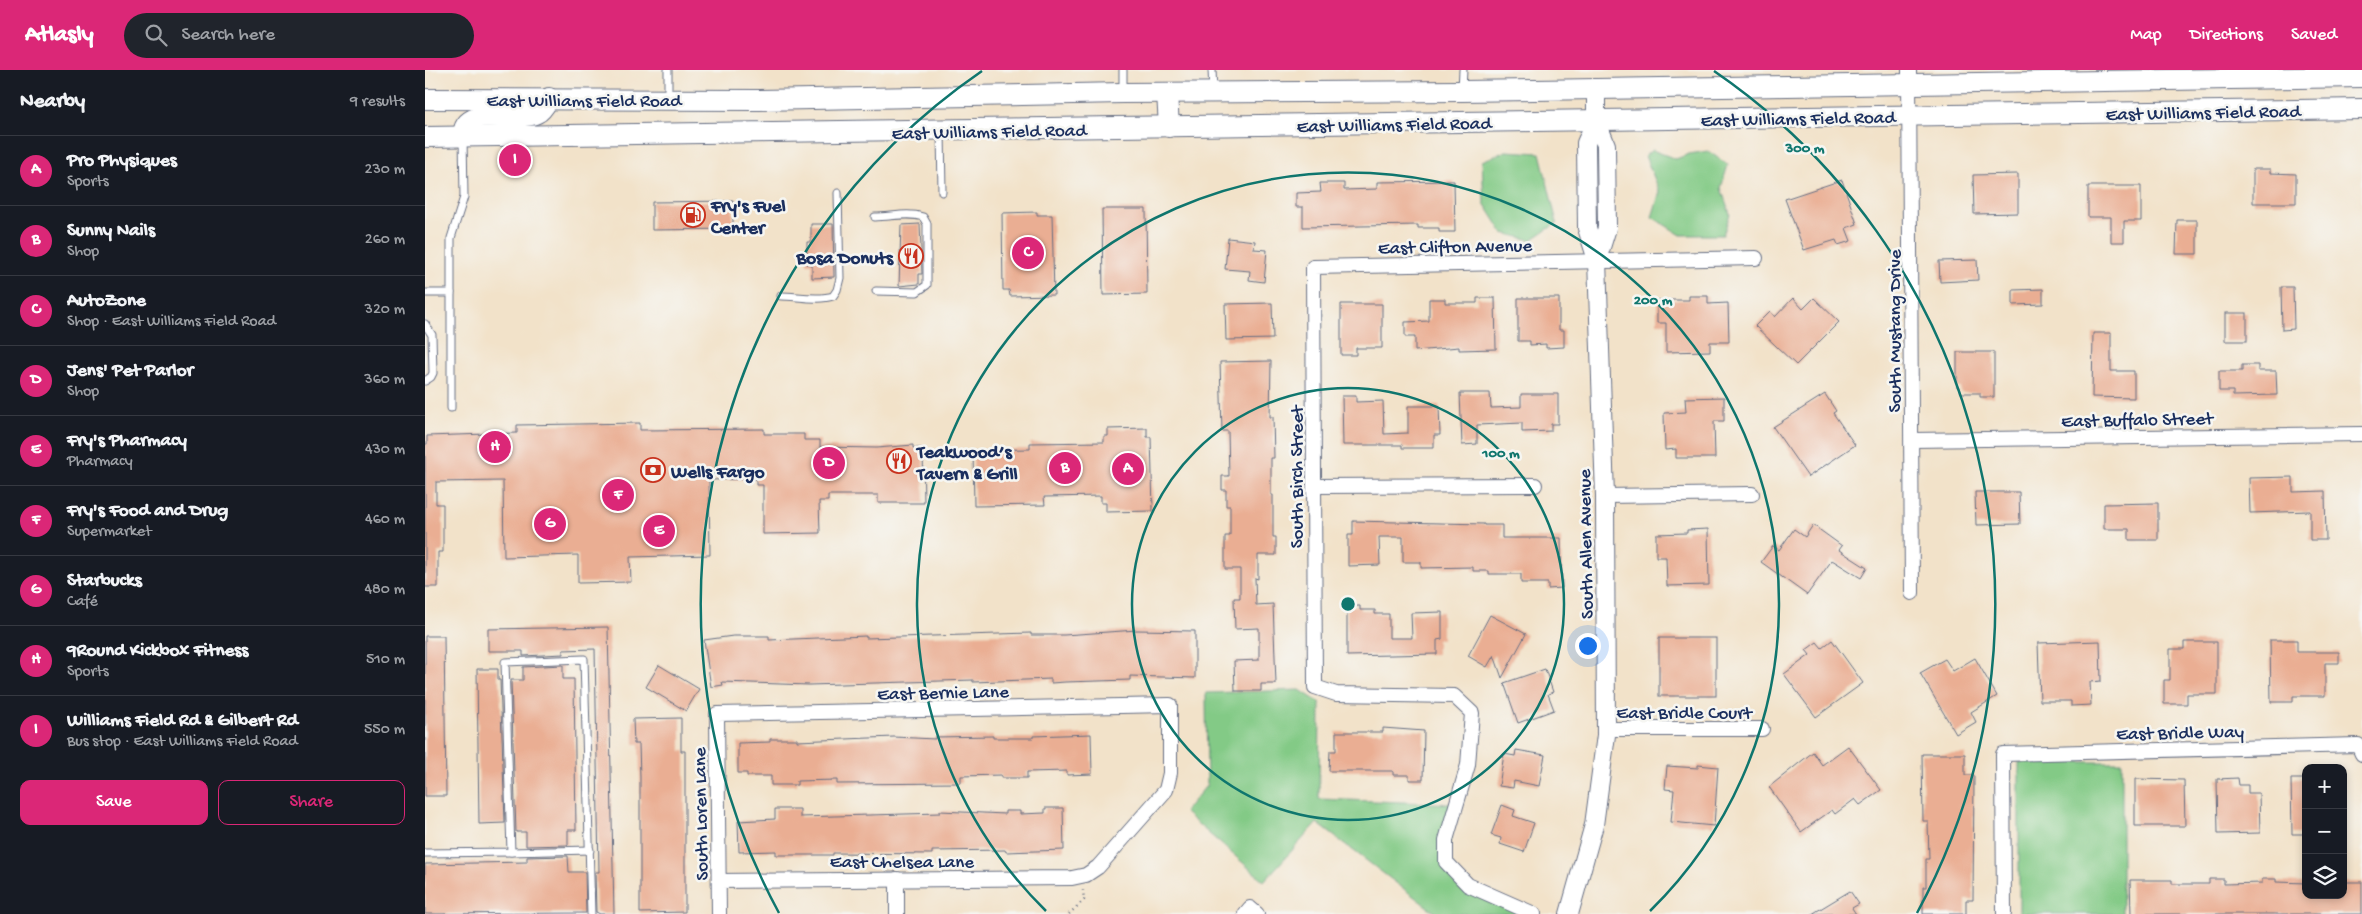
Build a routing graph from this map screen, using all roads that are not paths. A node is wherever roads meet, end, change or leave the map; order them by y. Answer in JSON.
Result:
{"nodes":[{"id":1,"x":668,"y":70,"type":"edge"},
{"id":2,"x":1123,"y":70,"type":"edge"},
{"id":3,"x":1212,"y":70,"type":"edge"},
{"id":4,"x":1463,"y":70,"type":"edge"},
{"id":5,"x":1909,"y":77,"type":"edge"},
{"id":6,"x":2362,"y":77,"type":"edge"},
{"id":7,"x":1597,"y":88,"type":"junction"},
{"id":8,"x":1462,"y":91,"type":"junction"},
{"id":9,"x":1213,"y":92,"type":"junction"},
{"id":10,"x":1123,"y":93,"type":"junction"},
{"id":11,"x":1167,"y":93,"type":"junction"},
{"id":12,"x":425,"y":98,"type":"edge"},
{"id":13,"x":549,"y":98,"type":"junction"},
{"id":14,"x":668,"y":100,"type":"junction"},
{"id":15,"x":759,"y":100,"type":"junction"},
{"id":16,"x":2362,"y":109,"type":"edge"},
{"id":17,"x":1910,"y":115,"type":"junction"},
{"id":18,"x":1596,"y":120,"type":"junction"},
{"id":19,"x":1169,"y":127,"type":"junction"},
{"id":20,"x":941,"y":130,"type":"junction"},
{"id":21,"x":759,"y":133,"type":"junction"},
{"id":22,"x":425,"y":137,"type":"edge"},
{"id":23,"x":463,"y":137,"type":"junction"},
{"id":24,"x":943,"y":192,"type":"dead end"},
{"id":25,"x":838,"y":193,"type":"dead end"},
{"id":26,"x":875,"y":218,"type":"dead end"},
{"id":27,"x":1756,"y":258,"type":"dead end"},
{"id":28,"x":1597,"y":260,"type":"junction"},
{"id":29,"x":1313,"y":267,"type":"joint"},
{"id":30,"x":876,"y":291,"type":"dead end"},
{"id":31,"x":451,"y":292,"type":"junction"},
{"id":32,"x":425,"y":293,"type":"edge"},
{"id":33,"x":781,"y":296,"type":"dead end"},
{"id":34,"x":425,"y":324,"type":"edge"},
{"id":35,"x":425,"y":381,"type":"edge"},
{"id":36,"x":451,"y":408,"type":"dead end"},
{"id":37,"x":2362,"y":434,"type":"edge"},
{"id":38,"x":1913,"y":440,"type":"junction"},
{"id":39,"x":1535,"y":484,"type":"dead end"},
{"id":40,"x":1314,"y":486,"type":"junction"},
{"id":41,"x":1752,"y":494,"type":"dead end"},
{"id":42,"x":1605,"y":496,"type":"junction"},
{"id":43,"x":1912,"y":593,"type":"dead end"},
{"id":44,"x":717,"y":714,"type":"joint"},
{"id":45,"x":1606,"y":729,"type":"junction"},
{"id":46,"x":1761,"y":729,"type":"dead end"},
{"id":47,"x":2360,"y":750,"type":"edge"},
{"id":48,"x":590,"y":850,"type":"junction"},
{"id":49,"x":511,"y":852,"type":"junction"},
{"id":50,"x":425,"y":853,"type":"edge"},
{"id":51,"x":1083,"y":875,"type":"joint"},
{"id":52,"x":897,"y":879,"type":"junction"},
{"id":53,"x":719,"y":881,"type":"junction"},
{"id":54,"x":591,"y":914,"type":"edge"},
{"id":55,"x":719,"y":914,"type":"edge"},
{"id":56,"x":897,"y":914,"type":"edge"},
{"id":57,"x":1534,"y":914,"type":"edge"},
{"id":58,"x":1569,"y":914,"type":"edge"},
{"id":59,"x":2004,"y":914,"type":"edge"}],
"edges":[{"from":1,"to":14,"type":"lane"},
{"from":2,"to":10,"type":"lane"},
{"from":3,"to":9,"type":"lane"},
{"from":4,"to":8,"type":"lane"},
{"from":5,"to":6,"type":"main road","name":"East Williams Field Road"},
{"from":5,"to":7,"type":"main road","name":"East Williams Field Road"},
{"from":5,"to":17,"type":"street","name":"South Mustang Drive"},
{"from":7,"to":8,"type":"main road","name":"East Williams Field Road"},
{"from":7,"to":18,"type":"street","name":"South Allen Avenue"},
{"from":8,"to":9,"type":"main road","name":"East Williams Field Road"},
{"from":9,"to":11,"type":"main road","name":"East Williams Field Road"},
{"from":10,"to":11,"type":"main road","name":"East Williams Field Road"},
{"from":10,"to":15,"type":"main road","name":"East Williams Field Road"},
{"from":11,"to":19,"type":"main road"},
{"from":12,"to":13,"type":"main road","name":"East Williams Field Road"},
{"from":13,"to":14,"type":"main road","name":"East Williams Field Road"},
{"from":13,"to":23,"type":"main road"},
{"from":14,"to":15,"type":"main road","name":"East Williams Field Road"},
{"from":15,"to":21,"type":"main road"},
{"from":16,"to":17,"type":"main road","name":"East Williams Field Road"},
{"from":17,"to":18,"type":"main road","name":"East Williams Field Road"},
{"from":17,"to":38,"type":"street","name":"South Mustang Drive"},
{"from":18,"to":19,"type":"main road","name":"East Williams Field Road"},
{"from":18,"to":28,"type":"street","name":"South Allen Avenue"},
{"from":19,"to":20,"type":"main road","name":"East Williams Field Road"},
{"from":20,"to":21,"type":"main road","name":"East Williams Field Road"},
{"from":20,"to":24,"type":"lane"},
{"from":21,"to":23,"type":"main road","name":"East Williams Field Road"},
{"from":22,"to":23,"type":"main road","name":"East Williams Field Road"},
{"from":23,"to":31,"type":"lane"},
{"from":25,"to":33,"type":"lane"},
{"from":26,"to":30,"type":"lane"},
{"from":27,"to":28,"type":"street","name":"East Clifton Avenue"},
{"from":28,"to":29,"type":"street","name":"East Clifton Avenue"},
{"from":28,"to":42,"type":"street","name":"South Allen Avenue"},
{"from":29,"to":40,"type":"street","name":"South Birch Street"},
{"from":31,"to":32,"type":"lane"},
{"from":31,"to":36,"type":"lane"},
{"from":34,"to":35,"type":"lane"},
{"from":37,"to":38,"type":"street","name":"East Buffalo Street"},
{"from":38,"to":43,"type":"street","name":"South Mustang Drive"},
{"from":39,"to":40,"type":"street"},
{"from":40,"to":57,"type":"street","name":"South Birch Street"},
{"from":41,"to":42,"type":"street"},
{"from":42,"to":45,"type":"street","name":"South Allen Avenue"},
{"from":44,"to":51,"type":"street","name":"East Bernie Lane"},
{"from":44,"to":53,"type":"street","name":"South Loren Lane"},
{"from":45,"to":46,"type":"street","name":"East Bridle Court"},
{"from":45,"to":58,"type":"street","name":"South Allen Avenue"},
{"from":47,"to":59,"type":"street","name":"East Bridle Way"},
{"from":48,"to":49,"type":"lane"},
{"from":48,"to":49,"type":"lane"},
{"from":48,"to":54,"type":"lane"},
{"from":49,"to":50,"type":"lane"},
{"from":51,"to":52,"type":"street","name":"East Chelsea Lane"},
{"from":52,"to":53,"type":"street","name":"East Chelsea Lane"},
{"from":52,"to":56,"type":"street"},
{"from":53,"to":55,"type":"street","name":"South Loren Lane"}]}
